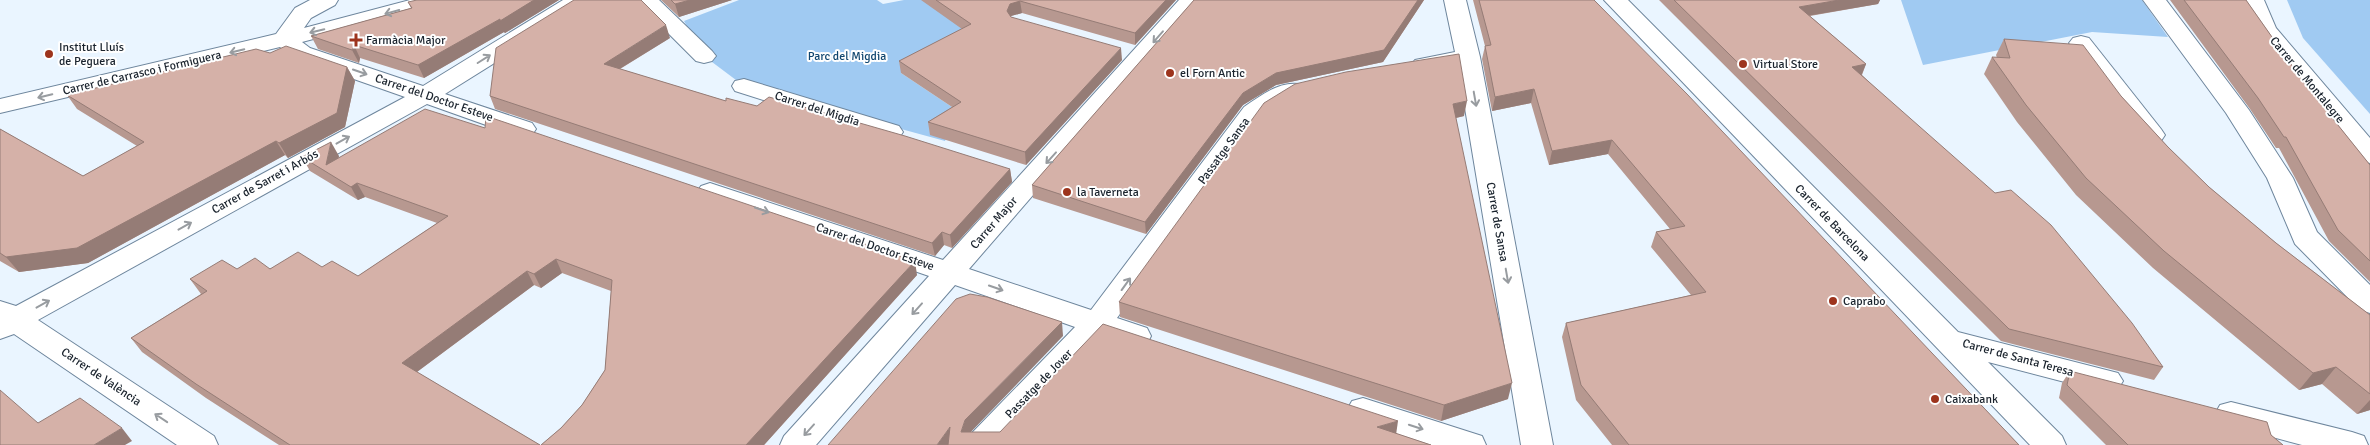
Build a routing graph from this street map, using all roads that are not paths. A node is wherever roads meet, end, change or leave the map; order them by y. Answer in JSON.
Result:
{"nodes":[{"id":1,"x":327,"y":0,"type":"edge"},
{"id":2,"x":435,"y":0,"type":"edge"},
{"id":3,"x":579,"y":0,"type":"edge"},
{"id":4,"x":646,"y":0,"type":"edge"},
{"id":5,"x":1191,"y":0,"type":"edge"},
{"id":6,"x":1455,"y":0,"type":"edge"},
{"id":7,"x":1615,"y":0,"type":"edge"},
{"id":8,"x":2154,"y":0,"type":"edge"},
{"id":9,"x":2253,"y":0,"type":"edge"},
{"id":10,"x":284,"y":39,"type":"junction"},
{"id":11,"x":2081,"y":43,"type":"edge"},
{"id":12,"x":704,"y":56,"type":"dead end"},
{"id":13,"x":1468,"y":57,"type":"junction"},
{"id":14,"x":1401,"y":68,"type":"edge"},
{"id":15,"x":1319,"y":84,"type":"edge"},
{"id":16,"x":744,"y":86,"type":"dead end"},
{"id":17,"x":424,"y":96,"type":"junction"},
{"id":18,"x":0,"y":106,"type":"edge"},
{"id":19,"x":544,"y":136,"type":"edge"},
{"id":20,"x":912,"y":140,"type":"edge"},
{"id":21,"x":2165,"y":150,"type":"edge"},
{"id":22,"x":2370,"y":155,"type":"edge"},
{"id":23,"x":1006,"y":169,"type":"edge"},
{"id":24,"x":1033,"y":178,"type":"junction"},
{"id":25,"x":685,"y":184,"type":"edge"},
{"id":26,"x":950,"y":272,"type":"junction"},
{"id":27,"x":2307,"y":274,"type":"edge"},
{"id":28,"x":2370,"y":303,"type":"edge"},
{"id":29,"x":5,"y":319,"type":"edge"},
{"id":30,"x":2370,"y":322,"type":"edge"},
{"id":31,"x":1097,"y":323,"type":"junction"},
{"id":32,"x":1946,"y":340,"type":"junction"},
{"id":33,"x":1163,"y":344,"type":"edge"},
{"id":34,"x":2130,"y":387,"type":"edge"},
{"id":35,"x":1340,"y":402,"type":"edge"},
{"id":36,"x":2207,"y":407,"type":"edge"},
{"id":37,"x":202,"y":445,"type":"edge"},
{"id":38,"x":796,"y":445,"type":"edge"},
{"id":39,"x":981,"y":445,"type":"edge"},
{"id":40,"x":1470,"y":445,"type":"edge"},
{"id":41,"x":1537,"y":445,"type":"edge"},
{"id":42,"x":2050,"y":445,"type":"edge"},
{"id":43,"x":2352,"y":445,"type":"edge"}],
"edges":[{"from":1,"to":10,"type":"street"},
{"from":2,"to":10,"type":"street","name":"Carrer de Carrasco i Formiguera","one_way":true},
{"from":17,"to":3,"type":"street","name":"Carrer de Sarret i Arbós","one_way":true},
{"from":4,"to":12,"type":"street"},
{"from":5,"to":24,"type":"street","name":"Carrer Major","one_way":true},
{"from":6,"to":13,"type":"street","name":"Carrer de Sansa"},
{"from":7,"to":32,"type":"street","name":"Carrer de Barcelona"},
{"from":8,"to":28,"type":"street"},
{"from":9,"to":22,"type":"street","name":"Carrer de Montalegre"},
{"from":10,"to":17,"type":"street","name":"Carrer del Doctor Esteve","one_way":true},
{"from":10,"to":18,"type":"street","name":"Carrer de Carrasco i Formiguera","one_way":true},
{"from":11,"to":21,"type":"street"},
{"from":13,"to":14,"type":"street"},
{"from":13,"to":41,"type":"street","name":"Carrer de Sansa","one_way":true},
{"from":31,"to":15,"type":"street","name":"Passatge Sansa","one_way":true},
{"from":16,"to":20,"type":"street","name":"Carrer del Migdia"},
{"from":17,"to":19,"type":"street","name":"Carrer del Doctor Esteve"},
{"from":29,"to":17,"type":"street","name":"Carrer de Sarret i Arbós","one_way":true},
{"from":23,"to":24,"type":"street"},
{"from":24,"to":26,"type":"street","name":"Carrer Major"},
{"from":25,"to":26,"type":"street","name":"Carrer del Doctor Esteve","one_way":true},
{"from":26,"to":31,"type":"street","name":"Carrer del Doctor Esteve","one_way":true},
{"from":26,"to":38,"type":"street","name":"Carrer Major","one_way":true},
{"from":27,"to":30,"type":"street"},
{"from":37,"to":29,"type":"street","name":"Carrer de València","one_way":true},
{"from":31,"to":33,"type":"street","name":"Carrer del Doctor Esteve"},
{"from":31,"to":39,"type":"street","name":"Passatge de Jover"},
{"from":32,"to":34,"type":"street","name":"Carrer de Santa Teresa"},
{"from":32,"to":42,"type":"street","name":"Carrer de Barcelona"},
{"from":35,"to":40,"type":"street","one_way":true},
{"from":36,"to":43,"type":"street"}]}
